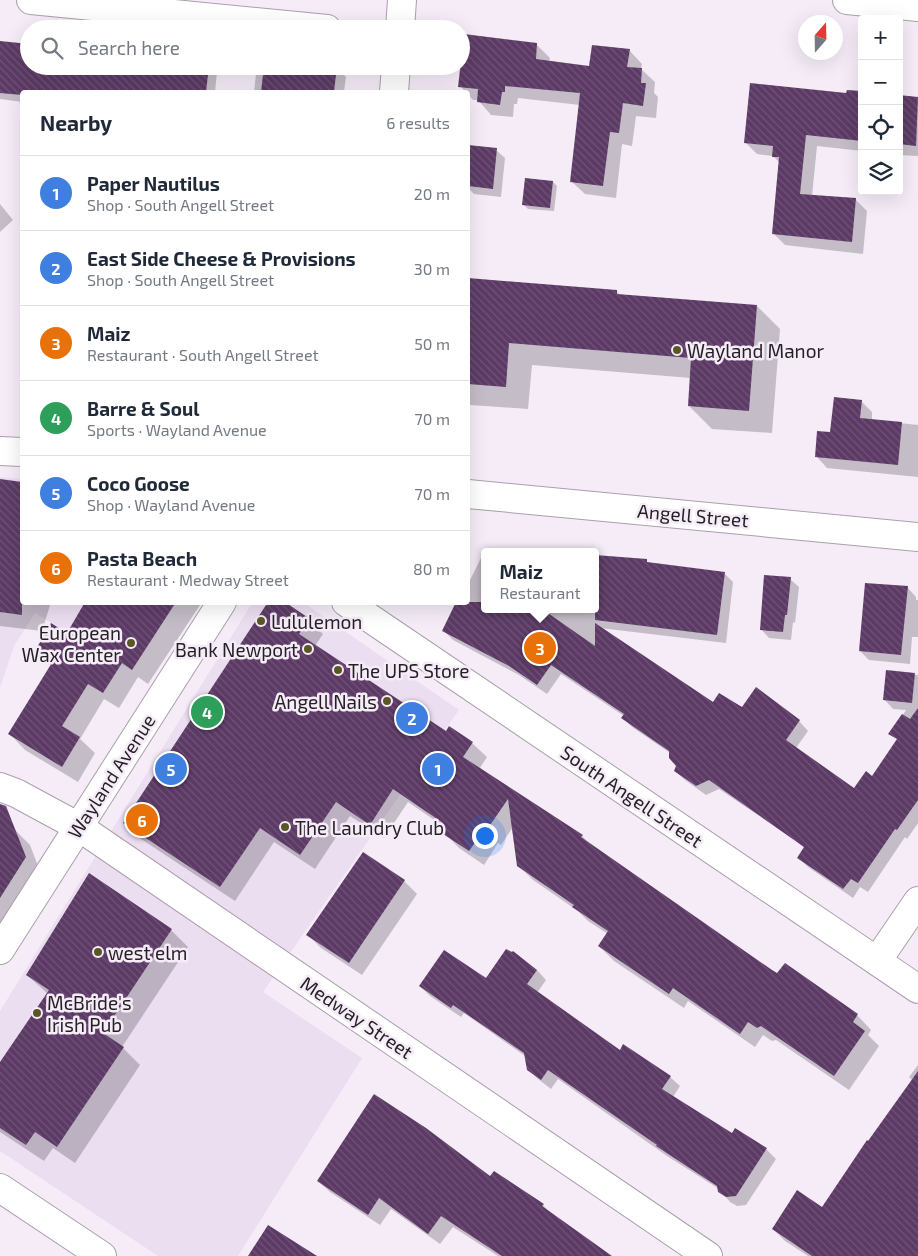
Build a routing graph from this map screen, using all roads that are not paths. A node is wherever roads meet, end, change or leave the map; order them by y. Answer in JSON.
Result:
{"nodes":[{"id":1,"x":31,"y":0,"type":"edge"},
{"id":2,"x":402,"y":0,"type":"edge"},
{"id":3,"x":847,"y":0,"type":"edge"},
{"id":4,"x":918,"y":7,"type":"edge"},
{"id":5,"x":235,"y":20,"type":"edge"},
{"id":6,"x":401,"y":20,"type":"edge"},
{"id":7,"x":395,"y":75,"type":"edge"},
{"id":8,"x":394,"y":90,"type":"edge"},
{"id":9,"x":0,"y":451,"type":"edge"},
{"id":10,"x":20,"y":452,"type":"edge"},
{"id":11,"x":470,"y":494,"type":"edge"},
{"id":12,"x":918,"y":537,"type":"edge"},
{"id":13,"x":220,"y":605,"type":"edge"},
{"id":14,"x":350,"y":605,"type":"edge"},
{"id":15,"x":0,"y":787,"type":"edge"},
{"id":16,"x":79,"y":827,"type":"junction"},
{"id":17,"x":918,"y":901,"type":"edge"},
{"id":18,"x":0,"y":950,"type":"edge"},
{"id":19,"x":877,"y":961,"type":"junction"},
{"id":20,"x":918,"y":989,"type":"edge"},
{"id":21,"x":0,"y":1188,"type":"edge"},
{"id":22,"x":102,"y":1256,"type":"edge"},
{"id":23,"x":708,"y":1256,"type":"edge"}],
"edges":[{"from":1,"to":5,"type":"street"},
{"from":2,"to":6,"type":"street"},
{"from":3,"to":4,"type":"street"},
{"from":7,"to":8,"type":"street"},
{"from":9,"to":10,"type":"street"},
{"from":11,"to":12,"type":"street","name":"Angell Street"},
{"from":13,"to":16,"type":"street","name":"Wayland Avenue"},
{"from":14,"to":19,"type":"street","name":"South Angell Street"},
{"from":15,"to":16,"type":"street","name":"Medway Street"},
{"from":16,"to":18,"type":"street","name":"Wayland Avenue"},
{"from":16,"to":23,"type":"street","name":"Medway Street"},
{"from":17,"to":19,"type":"street"},
{"from":19,"to":20,"type":"street","name":"South Angell Street"},
{"from":21,"to":22,"type":"street"}]}
